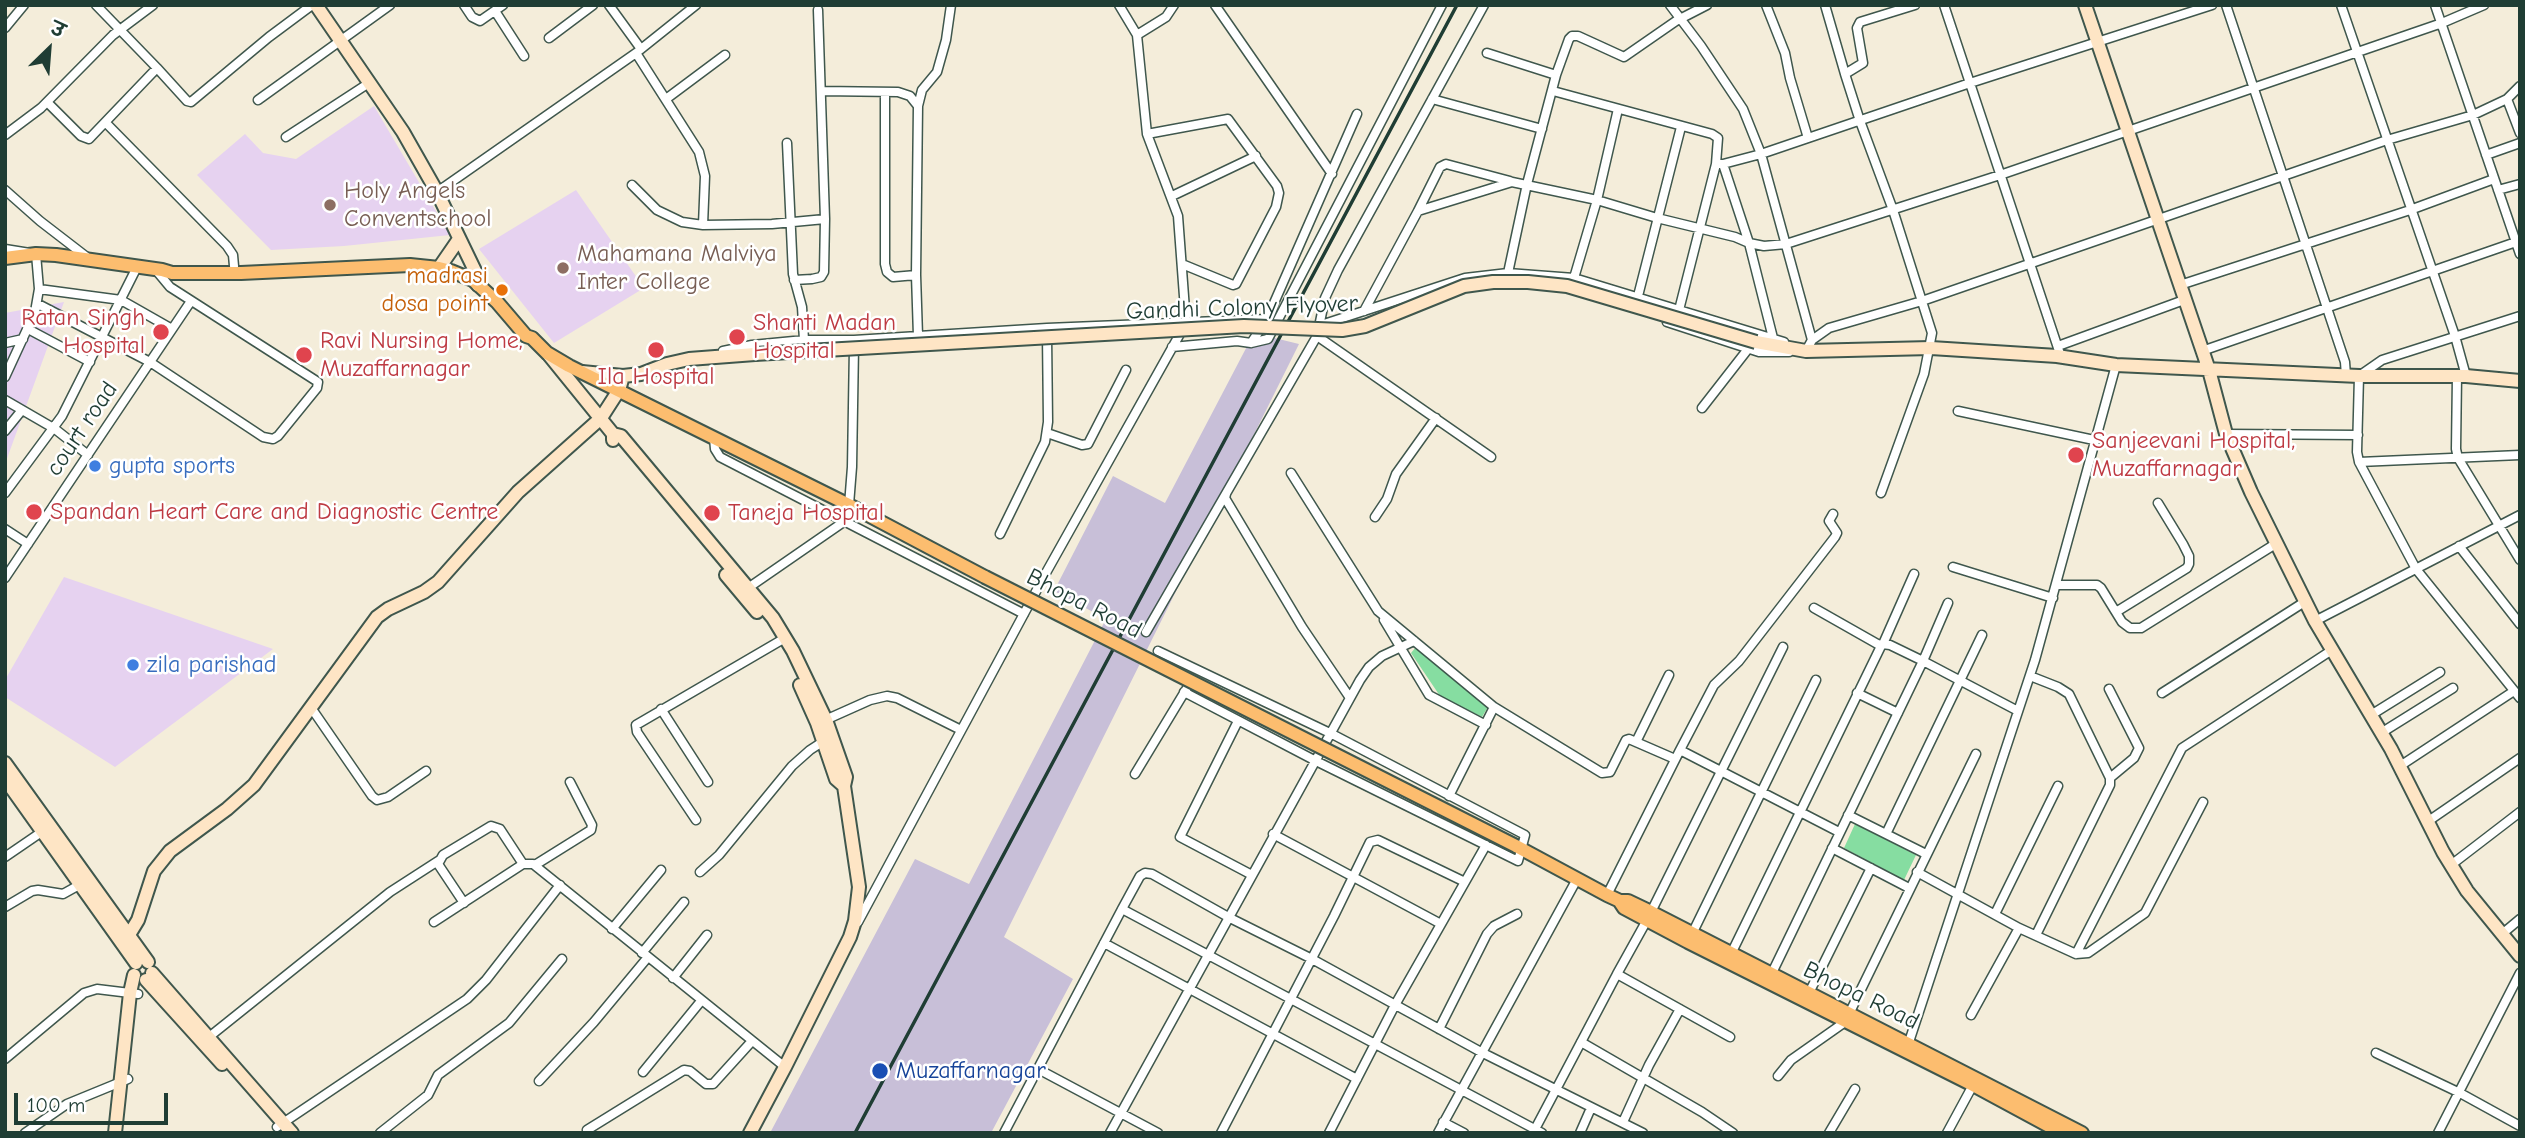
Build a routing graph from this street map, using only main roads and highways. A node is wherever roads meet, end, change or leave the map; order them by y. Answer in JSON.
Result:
{"nodes":[{"id":1,"x":5,"y":258,"type":"edge"},
{"id":2,"x":442,"y":265,"type":"junction"},
{"id":3,"x":159,"y":270,"type":"junction"},
{"id":4,"x":1649,"y":916,"type":"junction"},
{"id":5,"x":1847,"y":1018,"type":"junction"},
{"id":6,"x":1907,"y":1047,"type":"junction"},
{"id":7,"x":2062,"y":1133,"type":"edge"},
{"id":8,"x":2082,"y":1133,"type":"edge"}],
"edges":[{"from":1,"to":3,"type":"main road"},
{"from":2,"to":3,"type":"main road"},
{"from":2,"to":3,"type":"main road"},
{"from":2,"to":4,"type":"main road","name":"Bhopa Road","bridge":true},
{"from":4,"to":5,"type":"main road","name":"Bhopa Road"},
{"from":4,"to":5,"type":"main road","name":"Bhopa Road"},
{"from":5,"to":6,"type":"main road","name":"Bhopa Road"},
{"from":6,"to":7,"type":"main road","name":"Bhopa Road"},
{"from":6,"to":8,"type":"main road","name":"Bhopa Road"}]}
